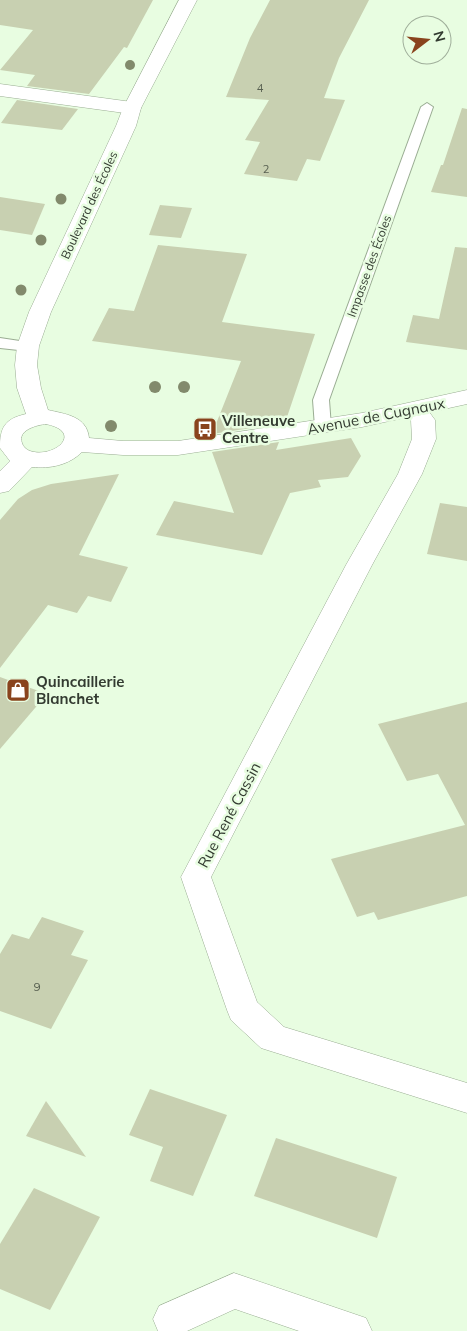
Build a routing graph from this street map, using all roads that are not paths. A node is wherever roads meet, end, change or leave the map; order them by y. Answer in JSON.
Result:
{"nodes":[{"id":1,"x":188,"y":0,"type":"edge"},
{"id":2,"x":0,"y":90,"type":"edge"},
{"id":3,"x":132,"y":108,"type":"junction"},
{"id":4,"x":427,"y":108,"type":"dead end"},
{"id":5,"x":0,"y":343,"type":"edge"},
{"id":6,"x":28,"y":346,"type":"junction"},
{"id":7,"x":467,"y":397,"type":"edge"},
{"id":8,"x":416,"y":410,"type":"junction"},
{"id":9,"x":39,"y":418,"type":"junction"},
{"id":10,"x":323,"y":427,"type":"junction"},
{"id":11,"x":77,"y":444,"type":"junction"},
{"id":12,"x":27,"y":458,"type":"junction"},
{"id":13,"x":0,"y":485,"type":"edge"},
{"id":14,"x":467,"y":1098,"type":"edge"},
{"id":15,"x":172,"y":1319,"type":"dead end"},
{"id":16,"x":353,"y":1331,"type":"edge"}],
"edges":[{"from":1,"to":3,"type":"street","name":"Boulevard des Écoles"},
{"from":2,"to":3,"type":"street"},
{"from":3,"to":6,"type":"street","name":"Boulevard des Écoles"},
{"from":4,"to":10,"type":"lane","name":"Impasse des Écoles"},
{"from":5,"to":6,"type":"lane"},
{"from":6,"to":9,"type":"street","name":"Boulevard des Écoles"},
{"from":7,"to":8,"type":"street","name":"Avenue de Cugnaux"},
{"from":8,"to":10,"type":"street","name":"Avenue de Cugnaux"},
{"from":8,"to":14,"type":"street","name":"Rue René Cassin"},
{"from":9,"to":11,"type":"street"},
{"from":9,"to":12,"type":"street"},
{"from":10,"to":11,"type":"street","name":"Avenue de Cugnaux"},
{"from":11,"to":12,"type":"street"},
{"from":12,"to":13,"type":"street"},
{"from":15,"to":16,"type":"street"}]}
